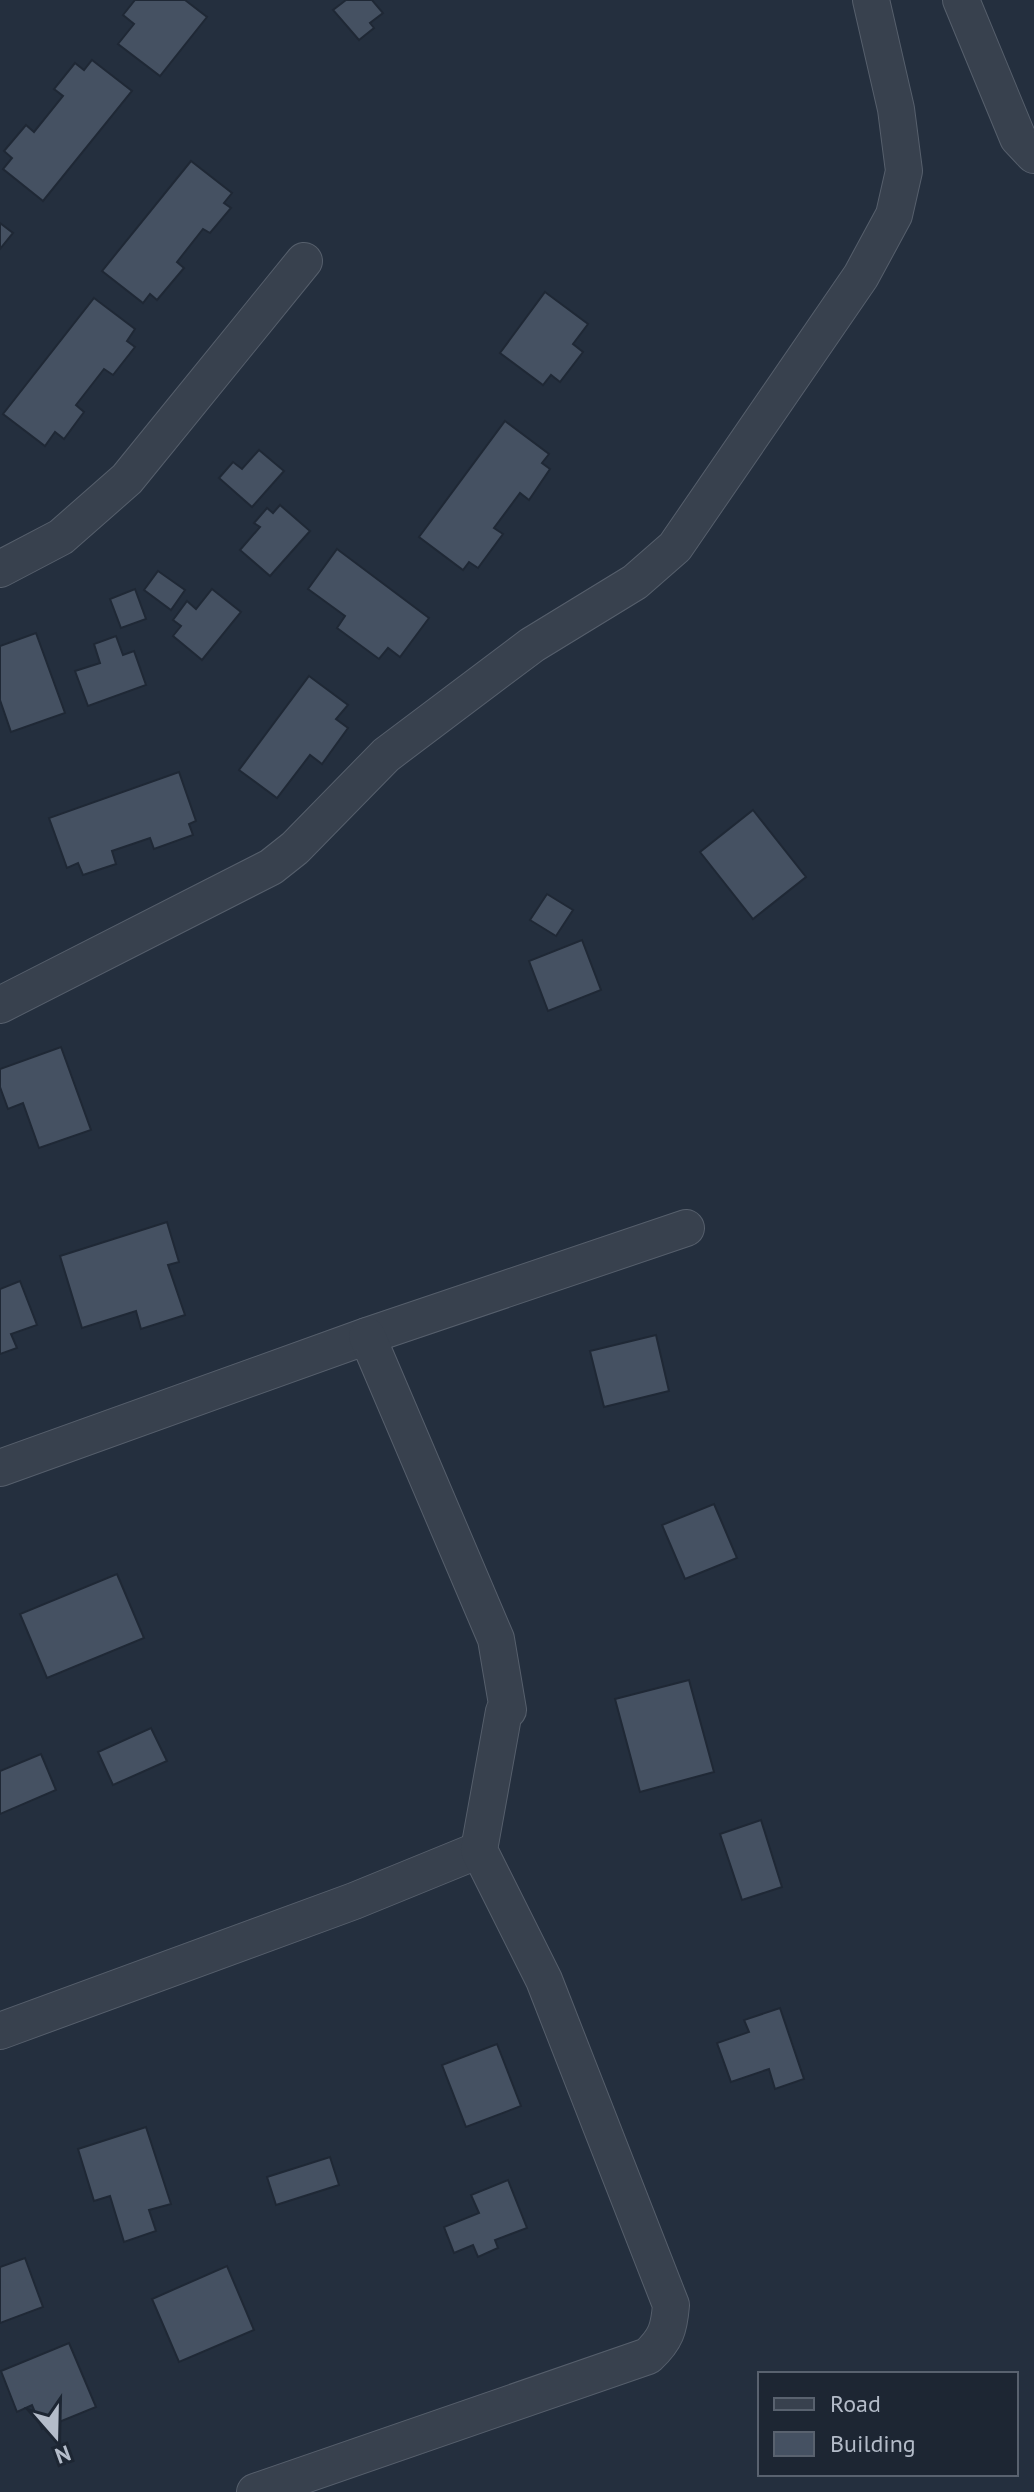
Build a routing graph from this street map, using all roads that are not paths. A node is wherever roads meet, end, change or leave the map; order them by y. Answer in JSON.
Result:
{"nodes":[{"id":1,"x":871,"y":0,"type":"edge"},
{"id":2,"x":961,"y":0,"type":"edge"},
{"id":3,"x":1034,"y":155,"type":"edge"},
{"id":4,"x":304,"y":261,"type":"dead end"},
{"id":5,"x":0,"y":569,"type":"edge"},
{"id":6,"x":0,"y":1005,"type":"edge"},
{"id":7,"x":686,"y":1228,"type":"dead end"},
{"id":8,"x":367,"y":1336,"type":"junction"},
{"id":9,"x":0,"y":1468,"type":"edge"},
{"id":10,"x":479,"y":1850,"type":"junction"},
{"id":11,"x":0,"y":2031,"type":"edge"},
{"id":12,"x":255,"y":2492,"type":"edge"}],
"edges":[{"from":1,"to":6,"type":"street"},
{"from":2,"to":3,"type":"street"},
{"from":4,"to":5,"type":"street"},
{"from":7,"to":8,"type":"street"},
{"from":8,"to":9,"type":"street"},
{"from":8,"to":10,"type":"street"},
{"from":10,"to":11,"type":"street"},
{"from":10,"to":12,"type":"street"}]}
